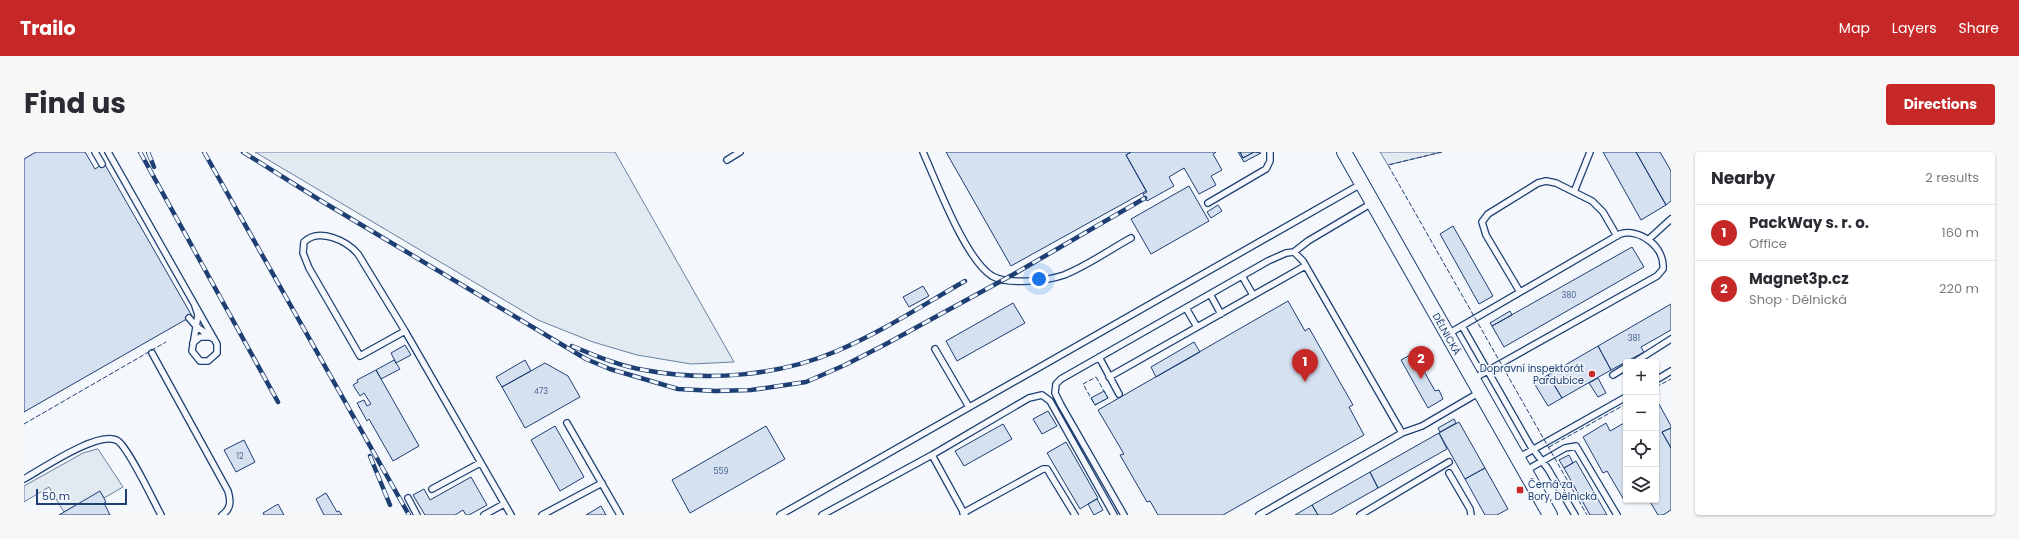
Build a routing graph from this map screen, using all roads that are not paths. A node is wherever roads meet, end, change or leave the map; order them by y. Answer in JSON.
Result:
{"nodes":[{"id":1,"x":95,"y":152,"type":"edge"},
{"id":2,"x":108,"y":152,"type":"edge"},
{"id":3,"x":740,"y":152,"type":"edge"},
{"id":4,"x":923,"y":152,"type":"edge"},
{"id":5,"x":1270,"y":152,"type":"edge"},
{"id":6,"x":1344,"y":152,"type":"edge"},
{"id":7,"x":1590,"y":152,"type":"edge"},
{"id":8,"x":727,"y":160,"type":"dead end"},
{"id":9,"x":102,"y":164,"type":"dead end"},
{"id":10,"x":1362,"y":184,"type":"junction"},
{"id":11,"x":1574,"y":192,"type":"junction"},
{"id":12,"x":1208,"y":202,"type":"dead end"},
{"id":13,"x":1372,"y":203,"type":"junction"},
{"id":14,"x":1671,"y":219,"type":"edge"},
{"id":15,"x":1617,"y":236,"type":"junction"},
{"id":16,"x":1131,"y":238,"type":"dead end"},
{"id":17,"x":1649,"y":239,"type":"junction"},
{"id":18,"x":1294,"y":252,"type":"junction"},
{"id":19,"x":1305,"y":266,"type":"junction"},
{"id":20,"x":1242,"y":276,"type":"junction"},
{"id":21,"x":1520,"y":292,"type":"junction"},
{"id":22,"x":1210,"y":294,"type":"junction"},
{"id":23,"x":1253,"y":296,"type":"junction"},
{"id":24,"x":196,"y":306,"type":"junction"},
{"id":25,"x":1186,"y":308,"type":"junction"},
{"id":26,"x":1221,"y":314,"type":"junction"},
{"id":27,"x":189,"y":318,"type":"dead end"},
{"id":28,"x":196,"y":326,"type":"junction"},
{"id":29,"x":1462,"y":326,"type":"junction"},
{"id":30,"x":1197,"y":327,"type":"junction"},
{"id":31,"x":405,"y":331,"type":"junction"},
{"id":32,"x":1447,"y":334,"type":"junction"},
{"id":33,"x":213,"y":339,"type":"junction"},
{"id":34,"x":1671,"y":339,"type":"edge"},
{"id":35,"x":192,"y":346,"type":"junction"},
{"id":36,"x":935,"y":349,"type":"dead end"},
{"id":37,"x":152,"y":353,"type":"dead end"},
{"id":38,"x":1099,"y":357,"type":"junction"},
{"id":39,"x":1640,"y":359,"type":"edge"},
{"id":40,"x":1623,"y":369,"type":"edge"},
{"id":41,"x":1488,"y":370,"type":"junction"},
{"id":42,"x":1671,"y":371,"type":"edge"},
{"id":43,"x":1613,"y":375,"type":"dead end"},
{"id":44,"x":1110,"y":377,"type":"junction"},
{"id":45,"x":1659,"y":378,"type":"edge"},
{"id":46,"x":1472,"y":379,"type":"junction"},
{"id":47,"x":1480,"y":392,"type":"junction"},
{"id":48,"x":1119,"y":394,"type":"dead end"},
{"id":49,"x":1623,"y":399,"type":"edge"},
{"id":50,"x":969,"y":407,"type":"junction"},
{"id":51,"x":567,"y":423,"type":"dead end"},
{"id":52,"x":1402,"y":433,"type":"junction"},
{"id":53,"x":1534,"y":449,"type":"junction"},
{"id":54,"x":932,"y":455,"type":"junction"},
{"id":55,"x":1518,"y":458,"type":"junction"},
{"id":56,"x":1542,"y":461,"type":"junction"},
{"id":57,"x":1449,"y":462,"type":"dead end"},
{"id":58,"x":480,"y":463,"type":"junction"},
{"id":59,"x":1525,"y":471,"type":"junction"},
{"id":60,"x":1449,"y":473,"type":"dead end"},
{"id":61,"x":24,"y":479,"type":"edge"},
{"id":62,"x":602,"y":483,"type":"junction"},
{"id":63,"x":432,"y":489,"type":"dead end"},
{"id":64,"x":408,"y":498,"type":"dead end"},
{"id":65,"x":504,"y":504,"type":"junction"},
{"id":66,"x":964,"y":514,"type":"edge"},
{"id":67,"x":161,"y":515,"type":"edge"},
{"id":68,"x":222,"y":515,"type":"edge"},
{"id":69,"x":417,"y":515,"type":"edge"},
{"id":70,"x":484,"y":515,"type":"edge"},
{"id":71,"x":511,"y":515,"type":"edge"},
{"id":72,"x":542,"y":515,"type":"edge"},
{"id":73,"x":620,"y":515,"type":"edge"},
{"id":74,"x":780,"y":515,"type":"edge"},
{"id":75,"x":822,"y":515,"type":"edge"},
{"id":76,"x":1075,"y":515,"type":"edge"},
{"id":77,"x":1114,"y":515,"type":"edge"},
{"id":78,"x":1124,"y":515,"type":"edge"},
{"id":79,"x":1259,"y":515,"type":"edge"},
{"id":80,"x":1360,"y":515,"type":"edge"},
{"id":81,"x":1471,"y":515,"type":"edge"},
{"id":82,"x":1550,"y":515,"type":"edge"},
{"id":83,"x":1575,"y":515,"type":"edge"},
{"id":84,"x":1617,"y":515,"type":"edge"}],
"edges":[{"from":1,"to":9,"type":"lane"},
{"from":2,"to":24,"type":"lane"},
{"from":3,"to":8,"type":"lane"},
{"from":4,"to":16,"type":"lane"},
{"from":5,"to":12,"type":"lane"},
{"from":6,"to":10,"type":"street","name":"DĚLNICKÁ"},
{"from":7,"to":11,"type":"lane"},
{"from":10,"to":13,"type":"street","name":"DĚLNICKÁ"},
{"from":10,"to":50,"type":"lane"},
{"from":11,"to":15,"type":"lane"},
{"from":11,"to":21,"type":"lane"},
{"from":13,"to":18,"type":"lane"},
{"from":13,"to":32,"type":"street","name":"DĚLNICKÁ"},
{"from":14,"to":17,"type":"lane"},
{"from":15,"to":17,"type":"lane"},
{"from":15,"to":21,"type":"lane"},
{"from":17,"to":41,"type":"lane"},
{"from":18,"to":19,"type":"lane"},
{"from":18,"to":20,"type":"lane"},
{"from":19,"to":23,"type":"lane"},
{"from":19,"to":52,"type":"lane"},
{"from":20,"to":22,"type":"lane"},
{"from":20,"to":23,"type":"lane"},
{"from":21,"to":29,"type":"lane"},
{"from":22,"to":25,"type":"lane"},
{"from":22,"to":26,"type":"lane"},
{"from":23,"to":26,"type":"lane"},
{"from":24,"to":28,"type":"lane"},
{"from":24,"to":33,"type":"lane"},
{"from":25,"to":30,"type":"lane"},
{"from":25,"to":38,"type":"lane"},
{"from":26,"to":30,"type":"lane"},
{"from":27,"to":28,"type":"lane"},
{"from":28,"to":33,"type":"lane"},
{"from":28,"to":35,"type":"lane"},
{"from":29,"to":32,"type":"lane"},
{"from":29,"to":41,"type":"lane"},
{"from":30,"to":44,"type":"lane"},
{"from":31,"to":31,"type":"lane"},
{"from":31,"to":58,"type":"lane"},
{"from":32,"to":46,"type":"street","name":"DĚLNICKÁ"},
{"from":33,"to":35,"type":"lane"},
{"from":33,"to":35,"type":"lane"},
{"from":34,"to":39,"type":"lane"},
{"from":36,"to":50,"type":"lane"},
{"from":37,"to":68,"type":"lane"},
{"from":38,"to":44,"type":"lane"},
{"from":38,"to":78,"type":"lane"},
{"from":40,"to":43,"type":"lane"},
{"from":41,"to":46,"type":"lane"},
{"from":41,"to":53,"type":"lane"},
{"from":42,"to":45,"type":"lane"},
{"from":44,"to":48,"type":"lane"},
{"from":46,"to":47,"type":"street","name":"DĚLNICKÁ"},
{"from":47,"to":52,"type":"lane"},
{"from":47,"to":55,"type":"street","name":"DĚLNICKÁ"},
{"from":49,"to":53,"type":"lane"},
{"from":50,"to":74,"type":"lane"},
{"from":51,"to":62,"type":"lane"},
{"from":52,"to":79,"type":"lane"},
{"from":53,"to":55,"type":"lane"},
{"from":53,"to":56,"type":"lane"},
{"from":54,"to":66,"type":"lane"},
{"from":54,"to":75,"type":"lane"},
{"from":54,"to":77,"type":"lane"},
{"from":55,"to":59,"type":"street","name":"DĚLNICKÁ"},
{"from":56,"to":59,"type":"lane"},
{"from":56,"to":83,"type":"lane"},
{"from":56,"to":84,"type":"lane"},
{"from":57,"to":80,"type":"lane"},
{"from":58,"to":63,"type":"lane"},
{"from":58,"to":65,"type":"lane"},
{"from":59,"to":82,"type":"street","name":"DĚLNICKÁ"},
{"from":60,"to":81,"type":"lane"},
{"from":61,"to":67,"type":"lane"},
{"from":62,"to":72,"type":"lane"},
{"from":62,"to":73,"type":"lane"},
{"from":64,"to":69,"type":"lane"},
{"from":65,"to":70,"type":"lane"},
{"from":65,"to":71,"type":"lane"},
{"from":66,"to":76,"type":"lane"}]}
